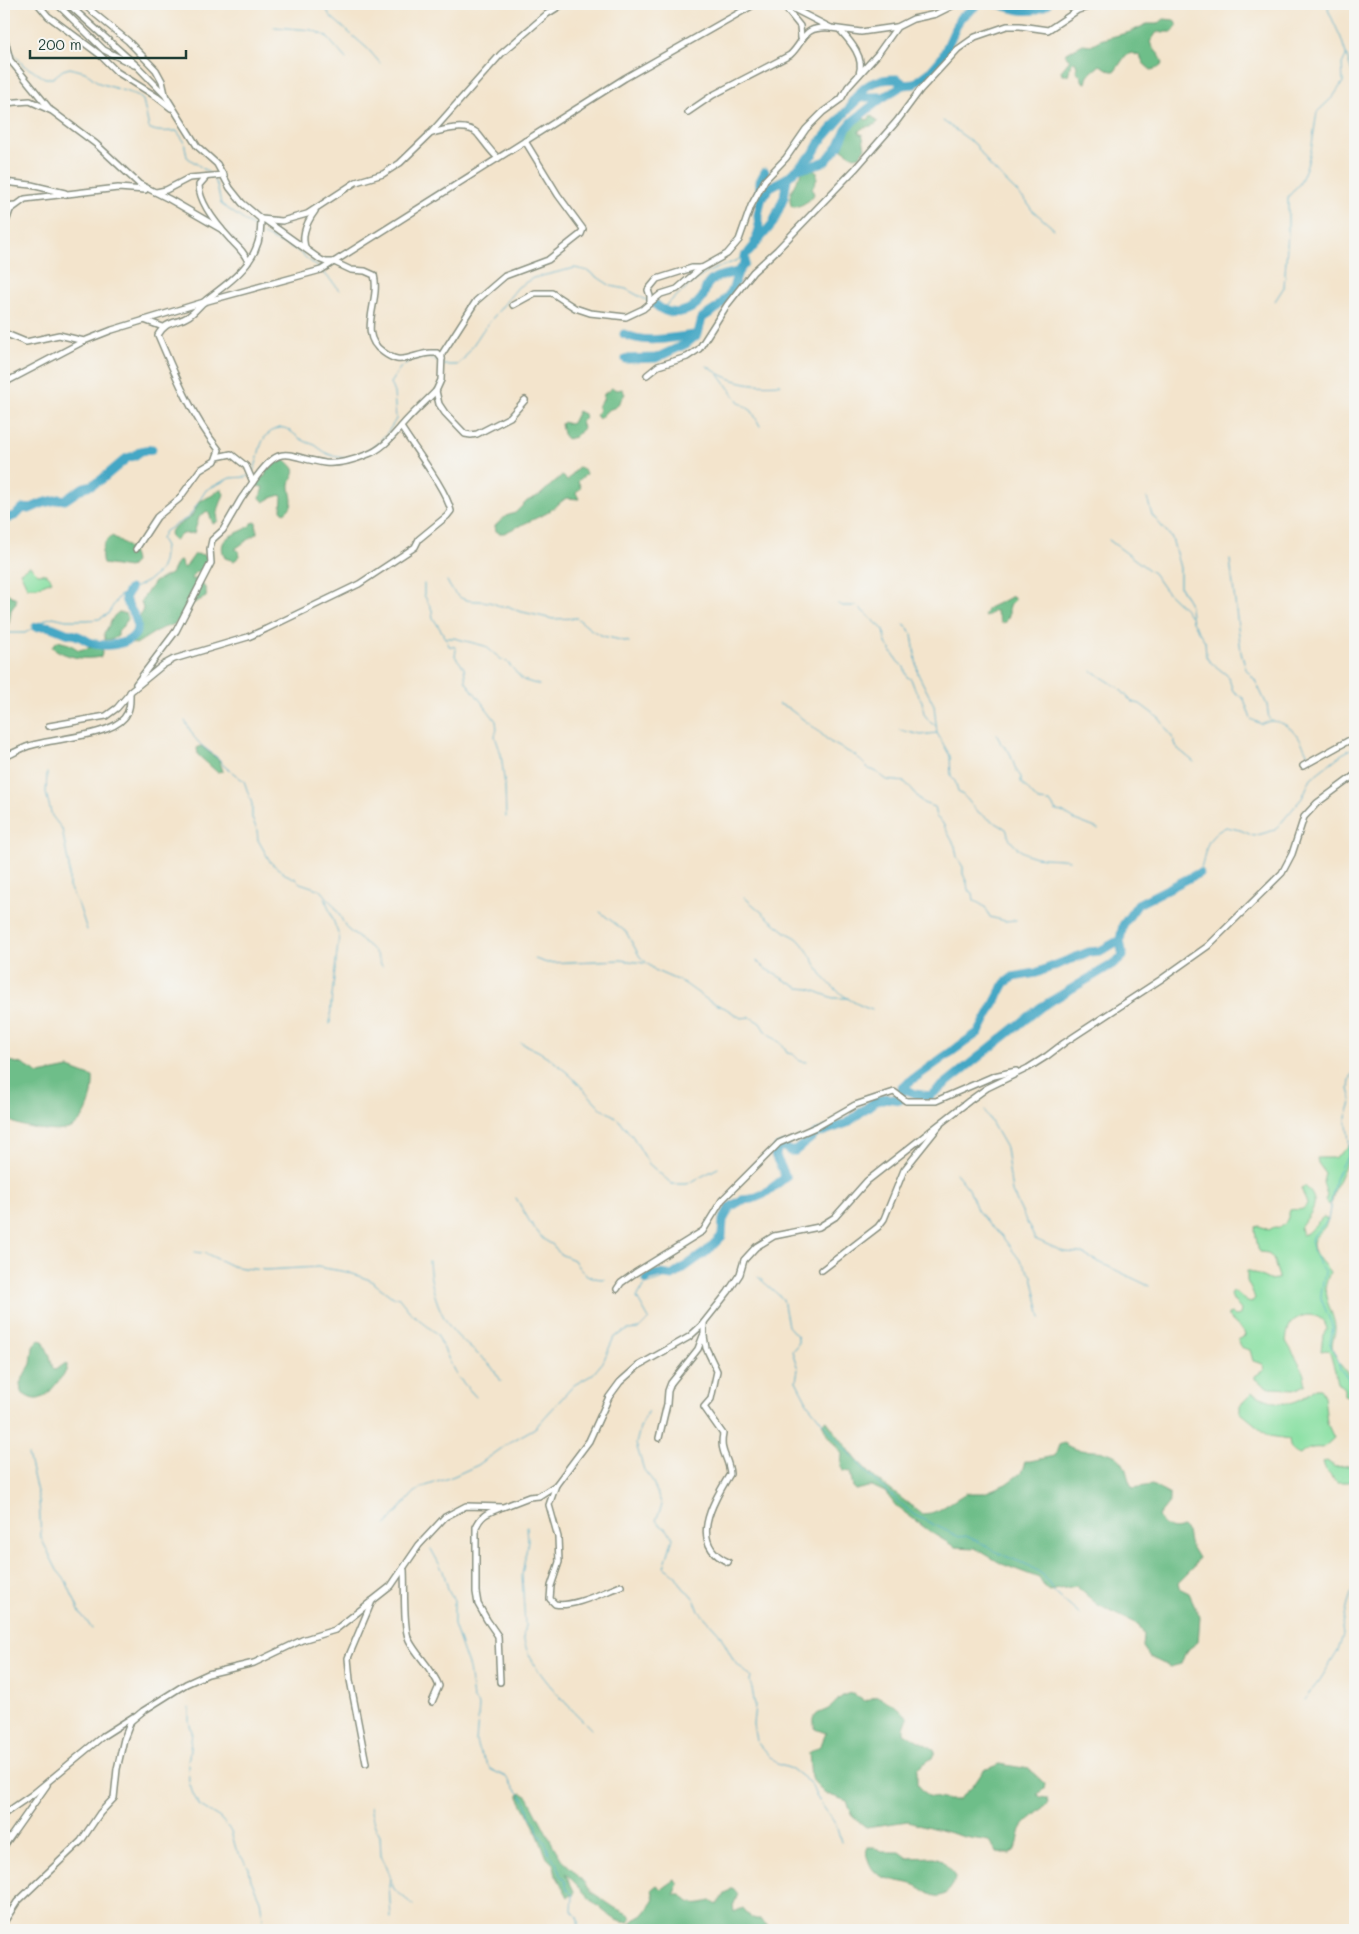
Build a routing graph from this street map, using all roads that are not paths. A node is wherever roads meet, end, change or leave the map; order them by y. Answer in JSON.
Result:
{"nodes":[{"id":1,"x":38,"y":4,"type":"edge"},
{"id":2,"x":57,"y":4,"type":"edge"},
{"id":3,"x":68,"y":4,"type":"edge"},
{"id":4,"x":83,"y":4,"type":"edge"},
{"id":5,"x":563,"y":4,"type":"edge"},
{"id":6,"x":755,"y":4,"type":"edge"},
{"id":7,"x":783,"y":4,"type":"edge"},
{"id":8,"x":956,"y":4,"type":"edge"},
{"id":9,"x":1099,"y":4,"type":"edge"},
{"id":10,"x":897,"y":27,"type":"junction"},
{"id":11,"x":831,"y":28,"type":"junction"},
{"id":12,"x":839,"y":30,"type":"junction"},
{"id":13,"x":4,"y":36,"type":"edge"},
{"id":14,"x":801,"y":38,"type":"junction"},
{"id":15,"x":138,"y":67,"type":"junction"},
{"id":16,"x":859,"y":75,"type":"junction"},
{"id":17,"x":165,"y":95,"type":"junction"},
{"id":18,"x":4,"y":103,"type":"edge"},
{"id":19,"x":52,"y":111,"type":"junction"},
{"id":20,"x":175,"y":112,"type":"junction"},
{"id":21,"x":688,"y":112,"type":"dead end"},
{"id":22,"x":429,"y":135,"type":"junction"},
{"id":23,"x":525,"y":141,"type":"junction"},
{"id":24,"x":498,"y":158,"type":"junction"},
{"id":25,"x":224,"y":174,"type":"junction"},
{"id":26,"x":206,"y":176,"type":"junction"},
{"id":27,"x":4,"y":182,"type":"edge"},
{"id":28,"x":154,"y":192,"type":"junction"},
{"id":29,"x":71,"y":194,"type":"junction"},
{"id":30,"x":15,"y":205,"type":"junction"},
{"id":31,"x":4,"y":206,"type":"edge"},
{"id":32,"x":316,"y":208,"type":"junction"},
{"id":33,"x":8,"y":219,"type":"dead end"},
{"id":34,"x":263,"y":219,"type":"junction"},
{"id":35,"x":221,"y":229,"type":"junction"},
{"id":36,"x":307,"y":250,"type":"junction"},
{"id":37,"x":248,"y":262,"type":"junction"},
{"id":38,"x":334,"y":262,"type":"junction"},
{"id":39,"x":702,"y":268,"type":"junction"},
{"id":40,"x":204,"y":302,"type":"junction"},
{"id":41,"x":513,"y":304,"type":"dead end"},
{"id":42,"x":650,"y":304,"type":"junction"},
{"id":43,"x":143,"y":320,"type":"junction"},
{"id":44,"x":163,"y":327,"type":"junction"},
{"id":45,"x":4,"y":333,"type":"edge"},
{"id":46,"x":84,"y":341,"type":"junction"},
{"id":47,"x":442,"y":359,"type":"junction"},
{"id":48,"x":647,"y":375,"type":"dead end"},
{"id":49,"x":4,"y":382,"type":"edge"},
{"id":50,"x":436,"y":391,"type":"junction"},
{"id":51,"x":526,"y":400,"type":"dead end"},
{"id":52,"x":401,"y":427,"type":"junction"},
{"id":53,"x":217,"y":457,"type":"junction"},
{"id":54,"x":253,"y":482,"type":"junction"},
{"id":55,"x":136,"y":549,"type":"dead end"},
{"id":56,"x":130,"y":692,"type":"junction"},
{"id":57,"x":49,"y":726,"type":"dead end"},
{"id":58,"x":1355,"y":737,"type":"edge"},
{"id":59,"x":4,"y":757,"type":"edge"},
{"id":60,"x":1304,"y":766,"type":"dead end"},
{"id":61,"x":1355,"y":775,"type":"edge"},
{"id":62,"x":1026,"y":1068,"type":"junction"},
{"id":63,"x":947,"y":1117,"type":"junction"},
{"id":64,"x":822,"y":1270,"type":"dead end"},
{"id":65,"x":617,"y":1289,"type":"dead end"},
{"id":66,"x":704,"y":1323,"type":"junction"},
{"id":67,"x":704,"y":1336,"type":"junction"},
{"id":68,"x":659,"y":1438,"type":"dead end"},
{"id":69,"x":556,"y":1485,"type":"junction"},
{"id":70,"x":503,"y":1507,"type":"junction"},
{"id":71,"x":728,"y":1562,"type":"dead end"},
{"id":72,"x":404,"y":1569,"type":"junction"},
{"id":73,"x":621,"y":1586,"type":"dead end"},
{"id":74,"x":372,"y":1601,"type":"junction"},
{"id":75,"x":500,"y":1682,"type":"dead end"},
{"id":76,"x":432,"y":1702,"type":"dead end"},
{"id":77,"x":143,"y":1711,"type":"junction"},
{"id":78,"x":366,"y":1762,"type":"dead end"},
{"id":79,"x":53,"y":1776,"type":"junction"},
{"id":80,"x":4,"y":1814,"type":"edge"},
{"id":81,"x":4,"y":1846,"type":"edge"},
{"id":82,"x":4,"y":1922,"type":"edge"}],
"edges":[{"from":1,"to":20,"type":"street"},
{"from":2,"to":15,"type":"street"},
{"from":3,"to":15,"type":"street"},
{"from":4,"to":17,"type":"street"},
{"from":5,"to":22,"type":"street"},
{"from":6,"to":23,"type":"street"},
{"from":7,"to":11,"type":"street"},
{"from":7,"to":14,"type":"street"},
{"from":8,"to":10,"type":"street"},
{"from":9,"to":48,"type":"street"},
{"from":10,"to":12,"type":"street"},
{"from":10,"to":16,"type":"street"},
{"from":11,"to":12,"type":"street"},
{"from":11,"to":14,"type":"street"},
{"from":12,"to":16,"type":"street"},
{"from":13,"to":19,"type":"street"},
{"from":14,"to":21,"type":"street"},
{"from":15,"to":17,"type":"street"},
{"from":16,"to":39,"type":"street"},
{"from":17,"to":20,"type":"street"},
{"from":18,"to":19,"type":"street"},
{"from":19,"to":28,"type":"street"},
{"from":20,"to":25,"type":"street"},
{"from":22,"to":24,"type":"street"},
{"from":22,"to":32,"type":"street"},
{"from":23,"to":24,"type":"street"},
{"from":23,"to":47,"type":"street"},
{"from":24,"to":38,"type":"street"},
{"from":25,"to":26,"type":"street"},
{"from":25,"to":34,"type":"street"},
{"from":26,"to":28,"type":"street"},
{"from":26,"to":35,"type":"street"},
{"from":27,"to":29,"type":"street"},
{"from":28,"to":29,"type":"street"},
{"from":28,"to":35,"type":"street"},
{"from":29,"to":30,"type":"street"},
{"from":30,"to":31,"type":"street"},
{"from":30,"to":33,"type":"street"},
{"from":32,"to":34,"type":"street"},
{"from":32,"to":36,"type":"street"},
{"from":34,"to":36,"type":"street"},
{"from":34,"to":37,"type":"street"},
{"from":35,"to":37,"type":"street"},
{"from":36,"to":38,"type":"street"},
{"from":37,"to":40,"type":"street"},
{"from":38,"to":40,"type":"street"},
{"from":38,"to":47,"type":"street"},
{"from":39,"to":42,"type":"street"},
{"from":39,"to":42,"type":"street"},
{"from":40,"to":43,"type":"street"},
{"from":40,"to":44,"type":"street"},
{"from":41,"to":42,"type":"street"},
{"from":43,"to":44,"type":"street"},
{"from":43,"to":46,"type":"street"},
{"from":44,"to":53,"type":"street"},
{"from":45,"to":46,"type":"street"},
{"from":46,"to":49,"type":"street"},
{"from":47,"to":50,"type":"street"},
{"from":50,"to":51,"type":"street"},
{"from":50,"to":52,"type":"street"},
{"from":52,"to":54,"type":"street"},
{"from":52,"to":56,"type":"street"},
{"from":53,"to":54,"type":"street"},
{"from":53,"to":55,"type":"street"},
{"from":54,"to":56,"type":"street"},
{"from":56,"to":57,"type":"street"},
{"from":56,"to":59,"type":"street"},
{"from":58,"to":60,"type":"street"},
{"from":61,"to":62,"type":"street"},
{"from":62,"to":63,"type":"street"},
{"from":62,"to":65,"type":"street"},
{"from":63,"to":64,"type":"street"},
{"from":63,"to":66,"type":"street"},
{"from":66,"to":67,"type":"street"},
{"from":66,"to":69,"type":"street"},
{"from":67,"to":68,"type":"street"},
{"from":67,"to":71,"type":"street"},
{"from":69,"to":70,"type":"street"},
{"from":69,"to":73,"type":"street"},
{"from":70,"to":72,"type":"street"},
{"from":70,"to":75,"type":"street"},
{"from":72,"to":74,"type":"street"},
{"from":72,"to":76,"type":"street"},
{"from":74,"to":77,"type":"street"},
{"from":74,"to":78,"type":"street"},
{"from":77,"to":79,"type":"street"},
{"from":77,"to":82,"type":"street"},
{"from":79,"to":80,"type":"street"},
{"from":79,"to":81,"type":"street"}]}
